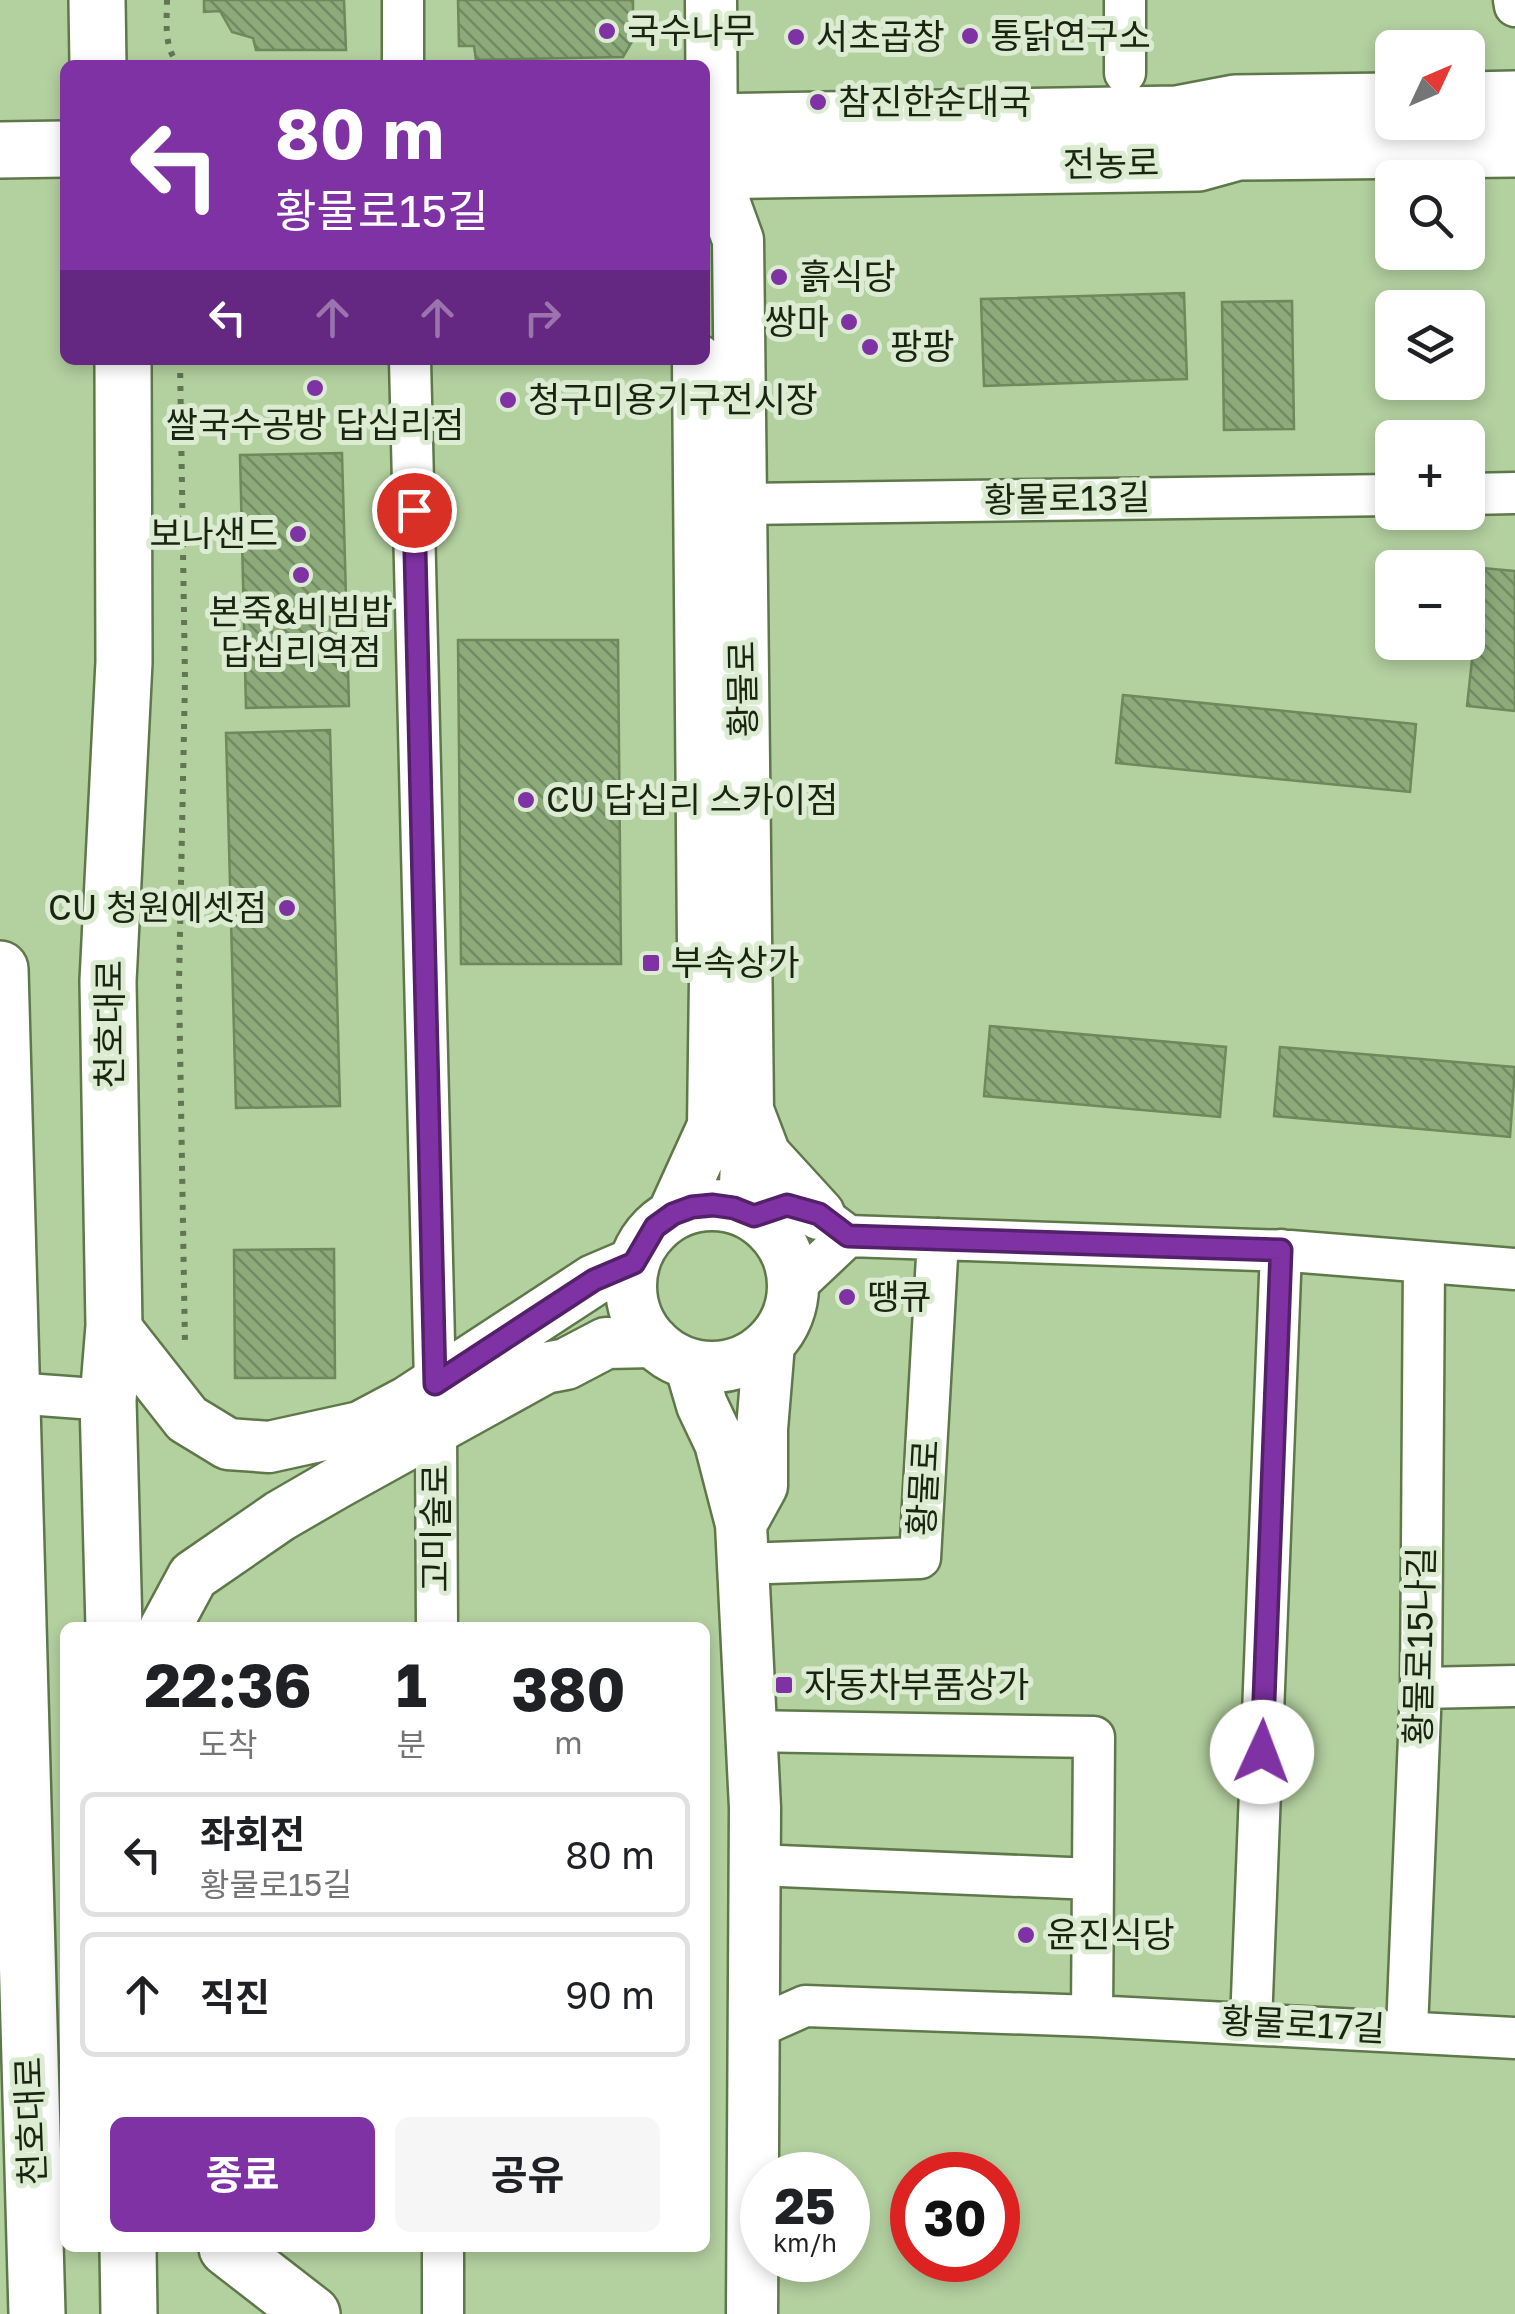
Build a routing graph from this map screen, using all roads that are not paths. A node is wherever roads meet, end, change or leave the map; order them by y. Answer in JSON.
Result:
{"nodes":[{"id":1,"x":96,"y":0,"type":"edge"},
{"id":2,"x":403,"y":0,"type":"edge"},
{"id":3,"x":712,"y":0,"type":"edge"},
{"id":4,"x":1126,"y":0,"type":"edge"},
{"id":5,"x":98,"y":60,"type":"edge"},
{"id":6,"x":403,"y":60,"type":"edge"},
{"id":7,"x":1125,"y":73,"type":"dead end"},
{"id":8,"x":710,"y":79,"type":"edge"},
{"id":9,"x":1515,"y":99,"type":"edge"},
{"id":10,"x":1485,"y":100,"type":"edge"},
{"id":11,"x":1375,"y":101,"type":"edge"},
{"id":12,"x":60,"y":149,"type":"edge"},
{"id":13,"x":0,"y":150,"type":"edge"},
{"id":14,"x":1515,"y":150,"type":"edge"},
{"id":15,"x":710,"y":158,"type":"edge"},
{"id":16,"x":710,"y":158,"type":"edge"},
{"id":17,"x":710,"y":163,"type":"edge"},
{"id":18,"x":123,"y":365,"type":"edge"},
{"id":19,"x":410,"y":365,"type":"edge"},
{"id":20,"x":698,"y":365,"type":"edge"},
{"id":21,"x":1515,"y":493,"type":"edge"},
{"id":22,"x":1375,"y":494,"type":"edge"},
{"id":23,"x":1485,"y":494,"type":"edge"},
{"id":24,"x":742,"y":504,"type":"junction"},
{"id":25,"x":0,"y":969,"type":"edge"},
{"id":26,"x":748,"y":1111,"type":"junction"},
{"id":27,"x":673,"y":1214,"type":"junction"},
{"id":28,"x":749,"y":1214,"type":"junction"},
{"id":29,"x":833,"y":1225,"type":"junction"},
{"id":30,"x":938,"y":1239,"type":"junction"},
{"id":31,"x":1281,"y":1250,"type":"junction"},
{"id":32,"x":1424,"y":1262,"type":"junction"},
{"id":33,"x":634,"y":1263,"type":"junction"},
{"id":34,"x":1515,"y":1268,"type":"edge"},
{"id":35,"x":794,"y":1288,"type":"junction"},
{"id":36,"x":114,"y":1326,"type":"junction"},
{"id":37,"x":769,"y":1344,"type":"junction"},
{"id":38,"x":566,"y":1364,"type":"junction"},
{"id":39,"x":682,"y":1370,"type":"junction"},
{"id":40,"x":4,"y":1393,"type":"edge"},
{"id":41,"x":108,"y":1400,"type":"junction"},
{"id":42,"x":435,"y":1406,"type":"junction"},
{"id":43,"x":368,"y":1445,"type":"junction"},
{"id":44,"x":742,"y":1544,"type":"junction"},
{"id":45,"x":114,"y":1622,"type":"edge"},
{"id":46,"x":168,"y":1622,"type":"edge"},
{"id":47,"x":437,"y":1622,"type":"edge"},
{"id":48,"x":1515,"y":1686,"type":"edge"},
{"id":49,"x":1421,"y":1688,"type":"junction"},
{"id":50,"x":752,"y":1730,"type":"junction"},
{"id":51,"x":755,"y":1864,"type":"junction"},
{"id":52,"x":1093,"y":1879,"type":"junction"},
{"id":53,"x":1092,"y":2016,"type":"junction"},
{"id":54,"x":1251,"y":2023,"type":"junction"},
{"id":55,"x":753,"y":2028,"type":"junction"},
{"id":56,"x":1407,"y":2030,"type":"junction"},
{"id":57,"x":1515,"y":2038,"type":"edge"},
{"id":58,"x":128,"y":2252,"type":"edge"},
{"id":59,"x":232,"y":2252,"type":"edge"},
{"id":60,"x":442,"y":2252,"type":"edge"},
{"id":61,"x":37,"y":2314,"type":"edge"},
{"id":62,"x":129,"y":2314,"type":"edge"},
{"id":63,"x":312,"y":2314,"type":"edge"},
{"id":64,"x":443,"y":2314,"type":"edge"},
{"id":65,"x":752,"y":2314,"type":"edge"}],
"edges":[{"from":1,"to":5,"type":"main road"},
{"from":2,"to":6,"type":"street"},
{"from":3,"to":8,"type":"street","name":"황물로"},
{"from":4,"to":7,"type":"street"},
{"from":9,"to":10,"type":"main road"},
{"from":11,"to":15,"type":"main road","name":"전농로"},
{"from":12,"to":13,"type":"main road"},
{"from":14,"to":16,"type":"main road","name":"전농로"},
{"from":17,"to":24,"type":"street","name":"황물로"},
{"from":18,"to":36,"type":"main road","name":"천호대로"},
{"from":19,"to":42,"type":"street","name":"고미술로"},
{"from":20,"to":27,"type":"street","name":"황물로"},
{"from":21,"to":23,"type":"street"},
{"from":22,"to":24,"type":"street","name":"황물로13길"},
{"from":24,"to":26,"type":"street","name":"황물로"},
{"from":25,"to":40,"type":"main road","name":"천호대로"},
{"from":26,"to":28,"type":"street","name":"황물로"},
{"from":26,"to":29,"type":"street"},
{"from":27,"to":28,"type":"street"},
{"from":27,"to":33,"type":"street"},
{"from":28,"to":29,"type":"street"},
{"from":28,"to":35,"type":"street"},
{"from":29,"to":30,"type":"street"},
{"from":29,"to":35,"type":"street"},
{"from":30,"to":31,"type":"street"},
{"from":30,"to":44,"type":"street","name":"황물로"},
{"from":31,"to":32,"type":"street"},
{"from":31,"to":54,"type":"street"},
{"from":32,"to":34,"type":"street"},
{"from":32,"to":49,"type":"street","name":"황물로15나길"},
{"from":33,"to":39,"type":"street"},
{"from":33,"to":42,"type":"street"},
{"from":35,"to":37,"type":"street"},
{"from":36,"to":41,"type":"main road","name":"천호대로"},
{"from":36,"to":43,"type":"street"},
{"from":37,"to":39,"type":"street"},
{"from":37,"to":44,"type":"street"},
{"from":38,"to":39,"type":"street"},
{"from":38,"to":39,"type":"street"},
{"from":38,"to":42,"type":"street"},
{"from":39,"to":44,"type":"street"},
{"from":40,"to":41,"type":"street"},
{"from":40,"to":61,"type":"main road","name":"천호대로"},
{"from":41,"to":45,"type":"main road","name":"천호대로"},
{"from":42,"to":43,"type":"street"},
{"from":42,"to":47,"type":"street","name":"고미술로"},
{"from":43,"to":46,"type":"street"},
{"from":44,"to":50,"type":"street"},
{"from":48,"to":49,"type":"street"},
{"from":49,"to":56,"type":"street","name":"황물로15나길"},
{"from":50,"to":51,"type":"street"},
{"from":50,"to":52,"type":"street"},
{"from":51,"to":52,"type":"street"},
{"from":51,"to":55,"type":"street"},
{"from":52,"to":53,"type":"street"},
{"from":53,"to":54,"type":"street","name":"황물로17길"},
{"from":53,"to":55,"type":"street","name":"황물로17길"},
{"from":54,"to":56,"type":"street","name":"황물로17길"},
{"from":55,"to":65,"type":"street"},
{"from":56,"to":57,"type":"street","name":"황물로17길"},
{"from":58,"to":62,"type":"main road"},
{"from":59,"to":63,"type":"main road"},
{"from":60,"to":64,"type":"street"}]}
